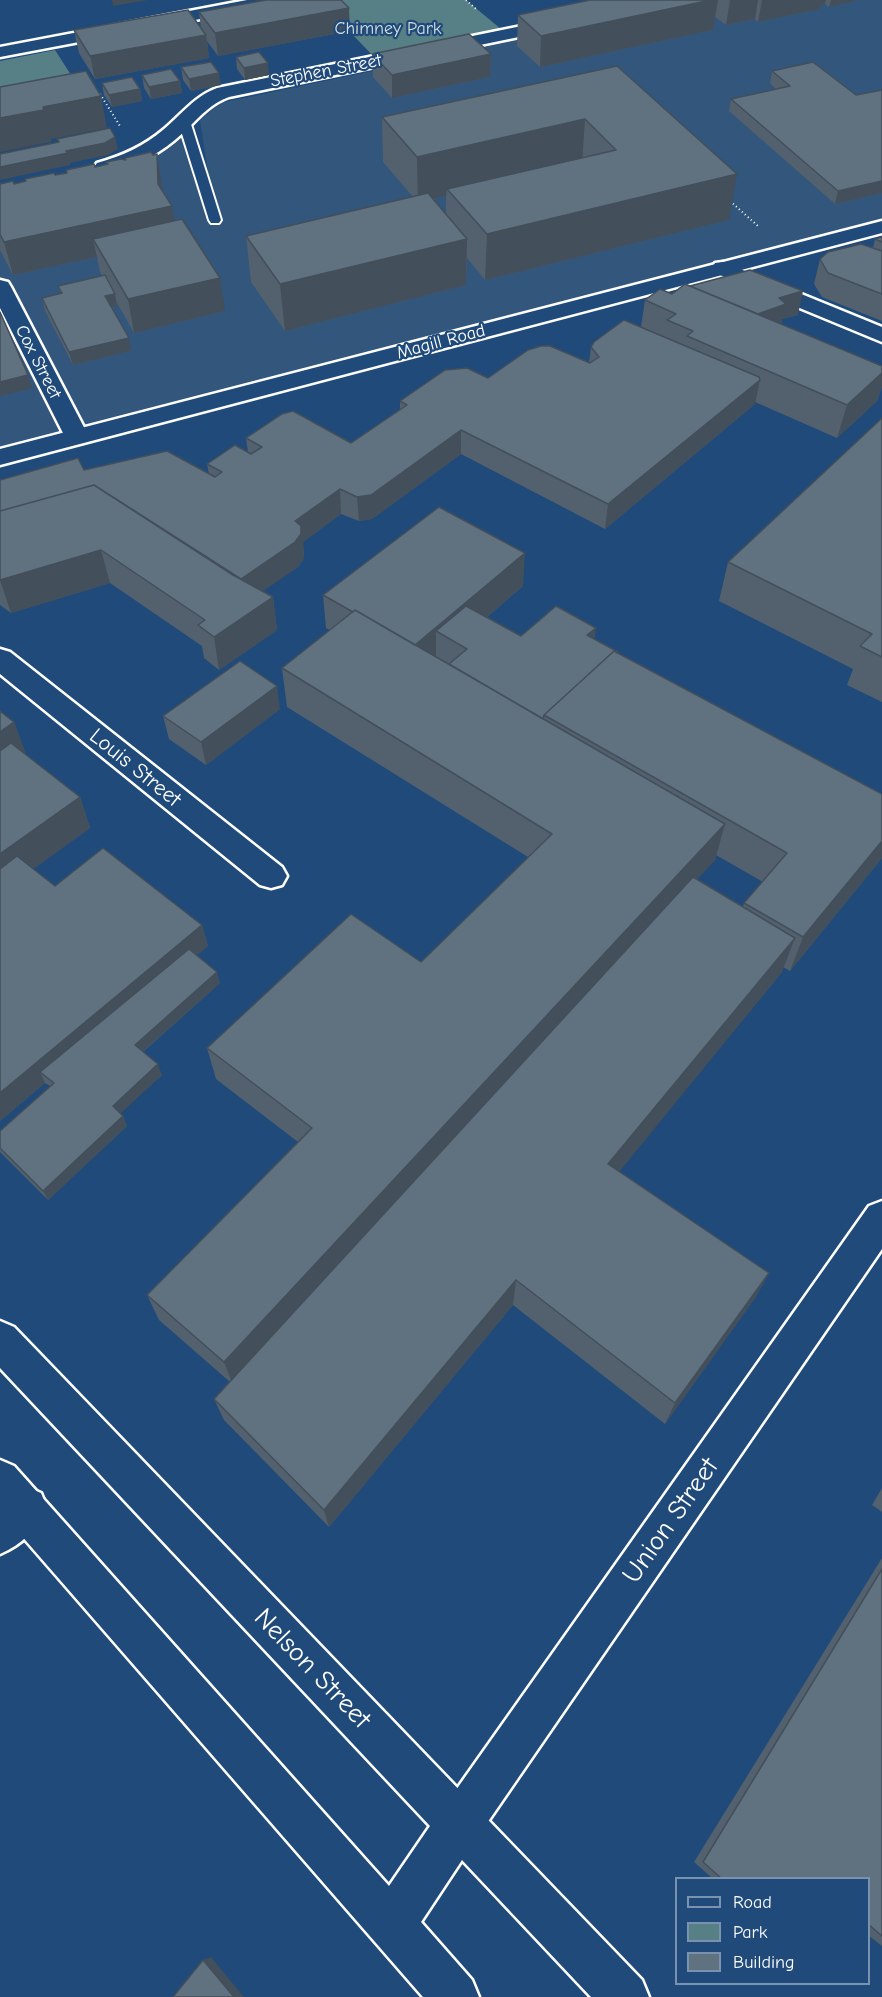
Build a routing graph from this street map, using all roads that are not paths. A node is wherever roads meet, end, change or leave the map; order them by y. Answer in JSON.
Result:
{"nodes":[{"id":1,"x":274,"y":0,"type":"edge"},
{"id":2,"x":574,"y":21,"type":"edge"},
{"id":3,"x":0,"y":52,"type":"edge"},
{"id":4,"x":184,"y":121,"type":"junction"},
{"id":5,"x":85,"y":171,"type":"edge"},
{"id":6,"x":215,"y":220,"type":"dead end"},
{"id":7,"x":882,"y":226,"type":"edge"},
{"id":8,"x":723,"y":268,"type":"junction"},
{"id":9,"x":0,"y":287,"type":"edge"},
{"id":10,"x":882,"y":334,"type":"edge"},
{"id":11,"x":77,"y":437,"type":"junction"},
{"id":12,"x":0,"y":457,"type":"edge"},
{"id":13,"x":0,"y":659,"type":"edge"},
{"id":14,"x":271,"y":876,"type":"dead end"},
{"id":15,"x":882,"y":1218,"type":"edge"},
{"id":16,"x":0,"y":1340,"type":"edge"},
{"id":17,"x":9,"y":1507,"type":"edge"},
{"id":18,"x":460,"y":1823,"type":"junction"},
{"id":19,"x":391,"y":1924,"type":"junction"},
{"id":20,"x":455,"y":1997,"type":"edge"},
{"id":21,"x":625,"y":1997,"type":"edge"}],
"edges":[{"from":1,"to":3,"type":"street"},
{"from":2,"to":4,"type":"street","name":"Stephen Street"},
{"from":4,"to":5,"type":"street","name":"Stephen Street"},
{"from":4,"to":6,"type":"lane"},
{"from":7,"to":8,"type":"street","name":"Magill Road"},
{"from":8,"to":10,"type":"street"},
{"from":8,"to":11,"type":"street","name":"Magill Road"},
{"from":9,"to":11,"type":"street","name":"Cox Street"},
{"from":11,"to":12,"type":"street","name":"Magill Road"},
{"from":13,"to":14,"type":"street","name":"Louis Street"},
{"from":15,"to":18,"type":"street","name":"Union Street"},
{"from":16,"to":18,"type":"street","name":"Nelson Street"},
{"from":17,"to":19,"type":"street"},
{"from":18,"to":19,"type":"street","name":"Union Street"},
{"from":18,"to":21,"type":"street","name":"Nelson Street"},
{"from":19,"to":20,"type":"street"}]}
